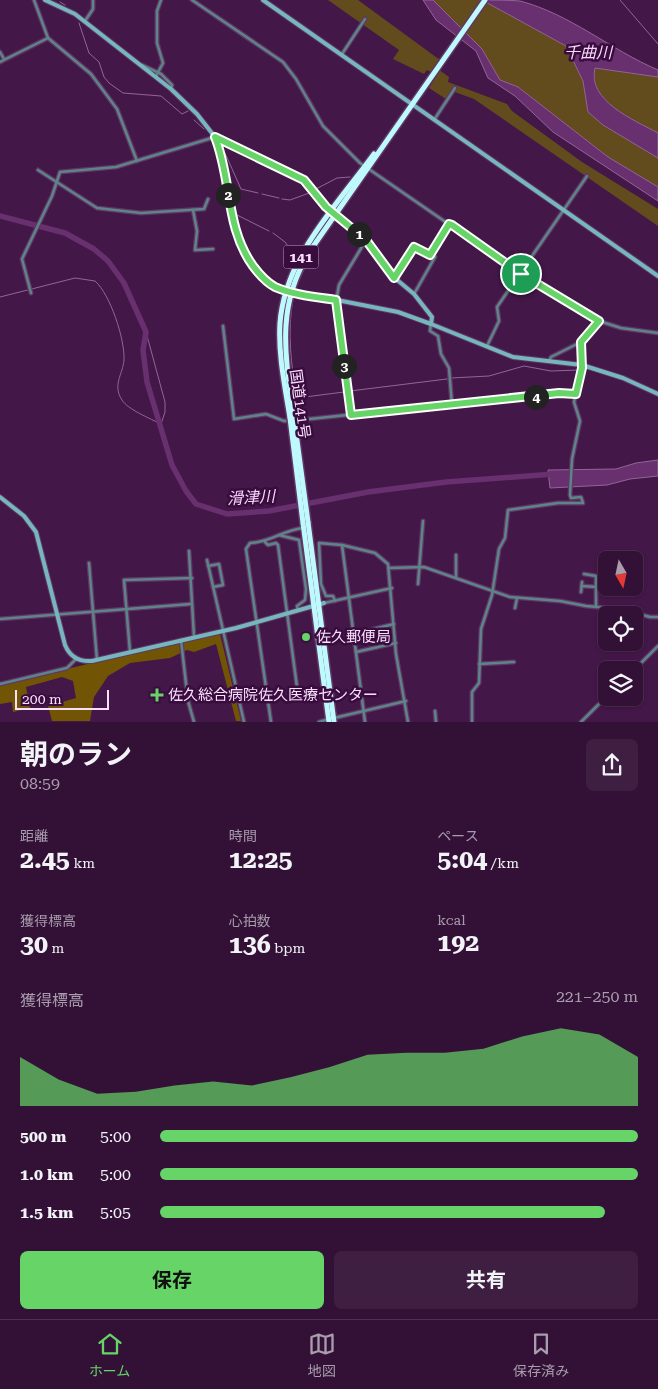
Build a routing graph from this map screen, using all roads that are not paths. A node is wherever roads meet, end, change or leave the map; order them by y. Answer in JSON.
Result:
{"nodes":[{"id":1,"x":34,"y":0,"type":"edge"},
{"id":2,"x":46,"y":0,"type":"edge"},
{"id":3,"x":93,"y":0,"type":"edge"},
{"id":4,"x":161,"y":0,"type":"edge"},
{"id":5,"x":192,"y":0,"type":"edge"},
{"id":6,"x":263,"y":0,"type":"edge"},
{"id":7,"x":485,"y":0,"type":"edge"},
{"id":8,"x":366,"y":19,"type":"dead end"},
{"id":9,"x":85,"y":21,"type":"junction"},
{"id":10,"x":48,"y":38,"type":"junction"},
{"id":11,"x":0,"y":52,"type":"edge"},
{"id":12,"x":341,"y":55,"type":"junction"},
{"id":13,"x":4,"y":59,"type":"junction"},
{"id":14,"x":0,"y":62,"type":"edge"},
{"id":15,"x":157,"y":74,"type":"junction"},
{"id":16,"x":455,"y":88,"type":"dead end"},
{"id":17,"x":412,"y":105,"type":"junction"},
{"id":18,"x":433,"y":121,"type":"junction"},
{"id":19,"x":215,"y":137,"type":"junction"},
{"id":20,"x":137,"y":161,"type":"junction"},
{"id":21,"x":366,"y":168,"type":"junction"},
{"id":22,"x":38,"y":170,"type":"dead end"},
{"id":23,"x":587,"y":176,"type":"dead end"},
{"id":24,"x":57,"y":182,"type":"junction"},
{"id":25,"x":208,"y":199,"type":"dead end"},
{"id":26,"x":193,"y":210,"type":"junction"},
{"id":27,"x":564,"y":211,"type":"junction"},
{"id":28,"x":333,"y":214,"type":"junction"},
{"id":29,"x":449,"y":224,"type":"junction"},
{"id":30,"x":366,"y":240,"type":"junction"},
{"id":31,"x":213,"y":249,"type":"dead end"},
{"id":32,"x":430,"y":255,"type":"junction"},
{"id":33,"x":521,"y":274,"type":"junction"},
{"id":34,"x":658,"y":276,"type":"edge"},
{"id":35,"x":394,"y":278,"type":"junction"},
{"id":36,"x":30,"y":290,"type":"dead end"},
{"id":37,"x":288,"y":291,"type":"junction"},
{"id":38,"x":414,"y":294,"type":"junction"},
{"id":39,"x":336,"y":300,"type":"junction"},
{"id":40,"x":599,"y":321,"type":"junction"},
{"id":41,"x":431,"y":324,"type":"junction"},
{"id":42,"x":223,"y":326,"type":"dead end"},
{"id":43,"x":658,"y":333,"type":"edge"},
{"id":44,"x":581,"y":342,"type":"junction"},
{"id":45,"x":486,"y":347,"type":"junction"},
{"id":46,"x":549,"y":362,"type":"junction"},
{"id":47,"x":582,"y":365,"type":"junction"},
{"id":48,"x":576,"y":394,"type":"junction"},
{"id":49,"x":658,"y":394,"type":"edge"},
{"id":50,"x":452,"y":405,"type":"junction"},
{"id":51,"x":351,"y":415,"type":"junction"},
{"id":52,"x":0,"y":498,"type":"edge"},
{"id":53,"x":422,"y":521,"type":"dead end"},
{"id":54,"x":305,"y":524,"type":"junction"},
{"id":55,"x":279,"y":535,"type":"junction"},
{"id":56,"x":265,"y":542,"type":"junction"},
{"id":57,"x":342,"y":545,"type":"junction"},
{"id":58,"x":189,"y":551,"type":"dead end"},
{"id":59,"x":456,"y":555,"type":"dead end"},
{"id":60,"x":207,"y":560,"type":"dead end"},
{"id":61,"x":89,"y":563,"type":"dead end"},
{"id":62,"x":208,"y":566,"type":"junction"},
{"id":63,"x":418,"y":567,"type":"junction"},
{"id":64,"x":389,"y":568,"type":"junction"},
{"id":65,"x":584,"y":574,"type":"dead end"},
{"id":66,"x":456,"y":577,"type":"junction"},
{"id":67,"x":192,"y":578,"type":"junction"},
{"id":68,"x":582,"y":582,"type":"dead end"},
{"id":69,"x":418,"y":584,"type":"dead end"},
{"id":70,"x":582,"y":586,"type":"junction"},
{"id":71,"x":213,"y":587,"type":"junction"},
{"id":72,"x":597,"y":587,"type":"junction"},
{"id":73,"x":392,"y":588,"type":"junction"},
{"id":74,"x":492,"y":591,"type":"junction"},
{"id":75,"x":581,"y":592,"type":"dead end"},
{"id":76,"x":348,"y":598,"type":"junction"},
{"id":77,"x":517,"y":598,"type":"junction"},
{"id":78,"x":335,"y":601,"type":"junction"},
{"id":79,"x":191,"y":604,"type":"junction"},
{"id":80,"x":319,"y":605,"type":"junction"},
{"id":81,"x":596,"y":607,"type":"junction"},
{"id":82,"x":515,"y":608,"type":"dead end"},
{"id":83,"x":126,"y":609,"type":"junction"},
{"id":84,"x":298,"y":611,"type":"junction"},
{"id":85,"x":93,"y":612,"type":"junction"},
{"id":86,"x":287,"y":614,"type":"junction"},
{"id":87,"x":58,"y":615,"type":"junction"},
{"id":88,"x":658,"y":617,"type":"edge"},
{"id":89,"x":0,"y":619,"type":"edge"},
{"id":90,"x":258,"y":622,"type":"junction"},
{"id":91,"x":394,"y":624,"type":"junction"},
{"id":92,"x":223,"y":631,"type":"junction"},
{"id":93,"x":353,"y":634,"type":"junction"},
{"id":94,"x":194,"y":637,"type":"junction"},
{"id":95,"x":181,"y":640,"type":"junction"},
{"id":96,"x":396,"y":643,"type":"junction"},
{"id":97,"x":658,"y":646,"type":"edge"},
{"id":98,"x":130,"y":652,"type":"junction"},
{"id":99,"x":356,"y":652,"type":"junction"},
{"id":100,"x":76,"y":659,"type":"junction"},
{"id":101,"x":97,"y":660,"type":"junction"},
{"id":102,"x":643,"y":661,"type":"edge"},
{"id":103,"x":514,"y":662,"type":"dead end"},
{"id":104,"x":479,"y":664,"type":"junction"},
{"id":105,"x":0,"y":684,"type":"edge"},
{"id":106,"x":297,"y":687,"type":"dead end"},
{"id":107,"x":406,"y":701,"type":"junction"},
{"id":108,"x":598,"y":705,"type":"edge"},
{"id":109,"x":364,"y":711,"type":"junction"},
{"id":110,"x":435,"y":711,"type":"dead end"},
{"id":111,"x":332,"y":720,"type":"edge"},
{"id":112,"x":194,"y":722,"type":"edge"},
{"id":113,"x":244,"y":722,"type":"edge"},
{"id":114,"x":271,"y":722,"type":"edge"},
{"id":115,"x":319,"y":722,"type":"edge"},
{"id":116,"x":365,"y":722,"type":"edge"},
{"id":117,"x":408,"y":722,"type":"edge"},
{"id":118,"x":436,"y":722,"type":"edge"},
{"id":119,"x":472,"y":722,"type":"edge"},
{"id":120,"x":581,"y":722,"type":"edge"}],
"edges":[{"from":1,"to":10,"type":"street"},
{"from":2,"to":9,"type":"street"},
{"from":3,"to":9,"type":"street"},
{"from":4,"to":15,"type":"street"},
{"from":5,"to":21,"type":"street"},
{"from":6,"to":12,"type":"street"},
{"from":7,"to":17,"type":"highway","name":"国道141号","number":"141"},
{"from":8,"to":12,"type":"street"},
{"from":9,"to":15,"type":"street"},
{"from":10,"to":13,"type":"street"},
{"from":10,"to":20,"type":"street"},
{"from":11,"to":13,"type":"street"},
{"from":12,"to":17,"type":"street"},
{"from":13,"to":14,"type":"street"},
{"from":15,"to":19,"type":"street"},
{"from":16,"to":18,"type":"street"},
{"from":17,"to":18,"type":"street"},
{"from":17,"to":21,"type":"highway","name":"国道141号","number":"141"},
{"from":18,"to":27,"type":"street"},
{"from":19,"to":20,"type":"street"},
{"from":19,"to":28,"type":"street"},
{"from":19,"to":37,"type":"street"},
{"from":20,"to":24,"type":"street"},
{"from":21,"to":28,"type":"highway","name":"国道141号","number":"141"},
{"from":21,"to":29,"type":"street"},
{"from":22,"to":24,"type":"street"},
{"from":23,"to":27,"type":"street"},
{"from":24,"to":26,"type":"street"},
{"from":24,"to":36,"type":"street"},
{"from":25,"to":26,"type":"street"},
{"from":26,"to":31,"type":"street"},
{"from":27,"to":33,"type":"street"},
{"from":27,"to":34,"type":"street"},
{"from":28,"to":30,"type":"street"},
{"from":28,"to":37,"type":"highway","name":"国道141号","number":"141"},
{"from":28,"to":37,"type":"highway","name":"国道141号","number":"141"},
{"from":29,"to":32,"type":"street"},
{"from":29,"to":33,"type":"street"},
{"from":30,"to":35,"type":"street"},
{"from":30,"to":39,"type":"street"},
{"from":32,"to":35,"type":"street"},
{"from":32,"to":38,"type":"street"},
{"from":33,"to":40,"type":"street"},
{"from":33,"to":45,"type":"street"},
{"from":35,"to":38,"type":"street"},
{"from":37,"to":39,"type":"street"},
{"from":37,"to":54,"type":"highway","name":"国道141号","number":"141","bridge":true},
{"from":38,"to":41,"type":"street"},
{"from":39,"to":41,"type":"street"},
{"from":39,"to":51,"type":"street"},
{"from":40,"to":43,"type":"street"},
{"from":40,"to":44,"type":"street"},
{"from":41,"to":45,"type":"street"},
{"from":41,"to":50,"type":"street"},
{"from":42,"to":51,"type":"street"},
{"from":44,"to":46,"type":"street"},
{"from":44,"to":47,"type":"street"},
{"from":45,"to":46,"type":"street"},
{"from":46,"to":47,"type":"street"},
{"from":47,"to":48,"type":"street"},
{"from":47,"to":49,"type":"street"},
{"from":48,"to":50,"type":"street"},
{"from":48,"to":74,"type":"street"},
{"from":50,"to":51,"type":"street"},
{"from":52,"to":87,"type":"street"},
{"from":53,"to":63,"type":"street"},
{"from":54,"to":55,"type":"street"},
{"from":54,"to":80,"type":"highway","name":"国道141号","number":"141"},
{"from":55,"to":56,"type":"street"},
{"from":55,"to":84,"type":"street"},
{"from":56,"to":86,"type":"street"},
{"from":56,"to":90,"type":"street"},
{"from":57,"to":64,"type":"street"},
{"from":57,"to":76,"type":"street"},
{"from":57,"to":78,"type":"street"},
{"from":58,"to":67,"type":"street"},
{"from":59,"to":66,"type":"street"},
{"from":60,"to":62,"type":"street"},
{"from":61,"to":85,"type":"street"},
{"from":62,"to":71,"type":"street"},
{"from":62,"to":71,"type":"street"},
{"from":63,"to":64,"type":"street"},
{"from":63,"to":66,"type":"street"},
{"from":63,"to":69,"type":"street"},
{"from":64,"to":73,"type":"street"},
{"from":65,"to":72,"type":"street"},
{"from":66,"to":74,"type":"street"},
{"from":67,"to":79,"type":"street"},
{"from":67,"to":83,"type":"street"},
{"from":68,"to":70,"type":"street"},
{"from":70,"to":72,"type":"street"},
{"from":70,"to":75,"type":"street"},
{"from":71,"to":92,"type":"street"},
{"from":72,"to":81,"type":"street"},
{"from":73,"to":76,"type":"street"},
{"from":73,"to":91,"type":"street"},
{"from":74,"to":77,"type":"street"},
{"from":74,"to":104,"type":"street"},
{"from":76,"to":78,"type":"street"},
{"from":76,"to":93,"type":"street"},
{"from":77,"to":81,"type":"street"},
{"from":77,"to":82,"type":"street"},
{"from":78,"to":80,"type":"street"},
{"from":79,"to":83,"type":"street"},
{"from":79,"to":94,"type":"street"},
{"from":80,"to":84,"type":"street"},
{"from":80,"to":111,"type":"highway","name":"国道141号","number":"141"},
{"from":81,"to":88,"type":"street"},
{"from":83,"to":85,"type":"street"},
{"from":83,"to":98,"type":"street"},
{"from":84,"to":86,"type":"street"},
{"from":85,"to":87,"type":"street"},
{"from":85,"to":101,"type":"street"},
{"from":86,"to":90,"type":"street"},
{"from":86,"to":106,"type":"street"},
{"from":87,"to":89,"type":"street"},
{"from":87,"to":100,"type":"street"},
{"from":90,"to":92,"type":"street"},
{"from":90,"to":114,"type":"street"},
{"from":91,"to":93,"type":"street"},
{"from":91,"to":96,"type":"street"},
{"from":92,"to":94,"type":"street"},
{"from":92,"to":113,"type":"street"},
{"from":93,"to":99,"type":"street"},
{"from":94,"to":95,"type":"street"},
{"from":95,"to":98,"type":"street"},
{"from":95,"to":112,"type":"street"},
{"from":96,"to":99,"type":"street"},
{"from":96,"to":107,"type":"street"},
{"from":97,"to":102,"type":"street"},
{"from":98,"to":101,"type":"street"},
{"from":99,"to":109,"type":"street"},
{"from":100,"to":101,"type":"street"},
{"from":100,"to":105,"type":"street"},
{"from":103,"to":104,"type":"street"},
{"from":104,"to":119,"type":"street"},
{"from":107,"to":109,"type":"street"},
{"from":107,"to":117,"type":"street"},
{"from":108,"to":120,"type":"street"},
{"from":109,"to":111,"type":"street"},
{"from":109,"to":116,"type":"street"},
{"from":110,"to":118,"type":"street"},
{"from":111,"to":115,"type":"street"}]}
